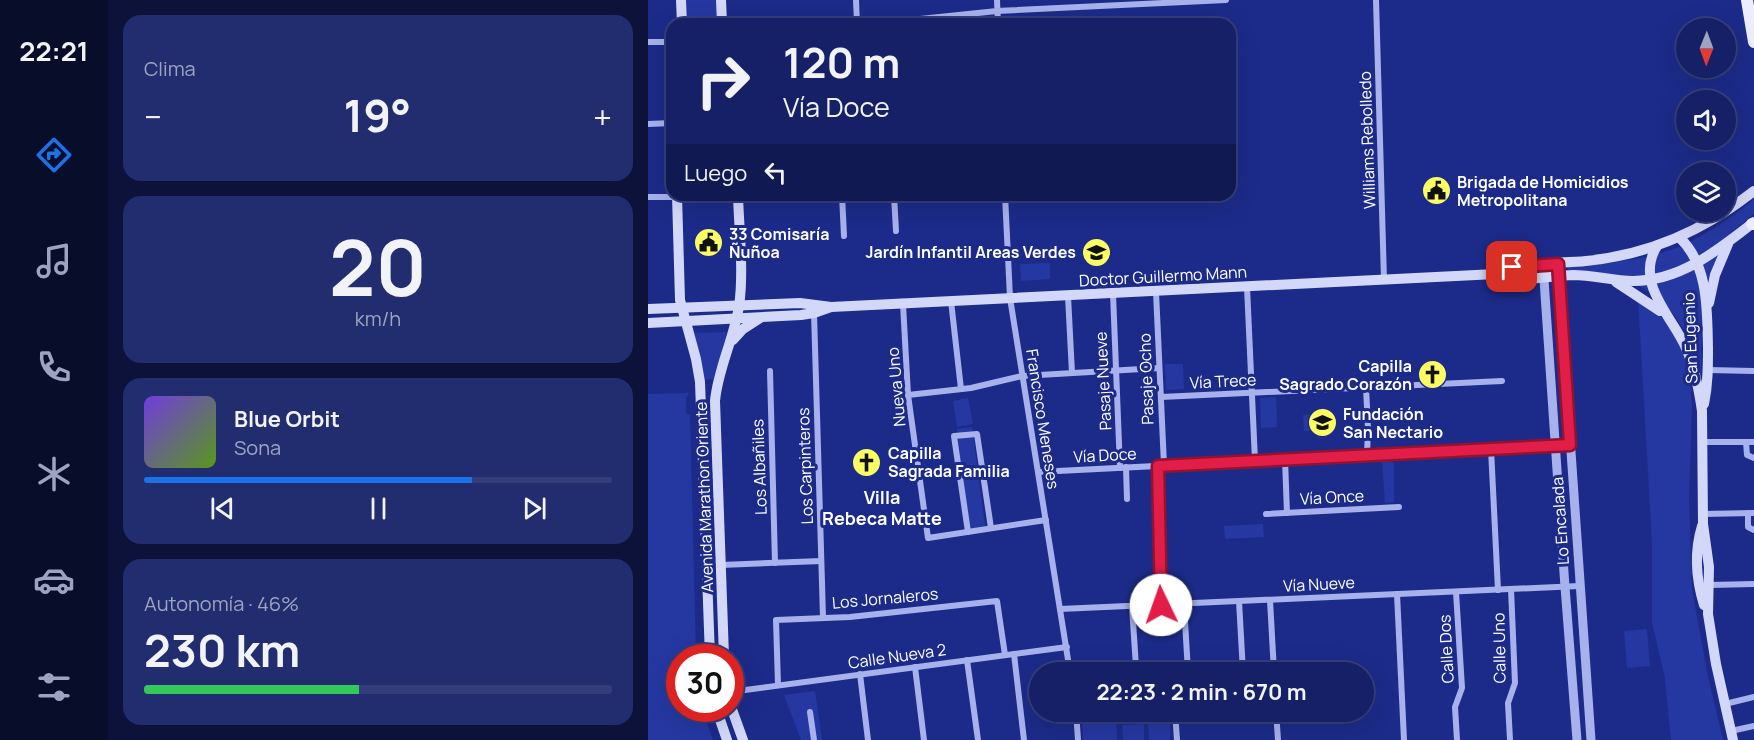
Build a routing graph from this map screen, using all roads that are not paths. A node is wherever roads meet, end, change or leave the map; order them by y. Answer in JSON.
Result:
{"nodes":[{"id":1,"x":681,"y":0,"type":"edge"},
{"id":2,"x":721,"y":0,"type":"edge"},
{"id":3,"x":856,"y":0,"type":"edge"},
{"id":4,"x":996,"y":0,"type":"edge"},
{"id":5,"x":1056,"y":0,"type":"edge"},
{"id":6,"x":1226,"y":0,"type":"edge"},
{"id":7,"x":1376,"y":0,"type":"edge"},
{"id":8,"x":1748,"y":0,"type":"edge"},
{"id":9,"x":1123,"y":2,"type":"edge"},
{"id":10,"x":1057,"y":8,"type":"junction"},
{"id":11,"x":997,"y":11,"type":"junction"},
{"id":12,"x":682,"y":18,"type":"edge"},
{"id":13,"x":722,"y":18,"type":"edge"},
{"id":14,"x":857,"y":18,"type":"edge"},
{"id":15,"x":930,"y":18,"type":"edge"},
{"id":16,"x":998,"y":18,"type":"edge"},
{"id":17,"x":648,"y":42,"type":"edge"},
{"id":18,"x":666,"y":42,"type":"edge"},
{"id":19,"x":1754,"y":42,"type":"edge"},
{"id":20,"x":666,"y":123,"type":"edge"},
{"id":21,"x":648,"y":124,"type":"edge"},
{"id":22,"x":1754,"y":191,"type":"edge"},
{"id":23,"x":666,"y":196,"type":"edge"},
{"id":24,"x":648,"y":197,"type":"edge"},
{"id":25,"x":677,"y":201,"type":"edge"},
{"id":26,"x":738,"y":201,"type":"edge"},
{"id":27,"x":842,"y":201,"type":"edge"},
{"id":28,"x":894,"y":201,"type":"edge"},
{"id":29,"x":1005,"y":201,"type":"edge"},
{"id":30,"x":1753,"y":223,"type":"edge"},
{"id":31,"x":896,"y":231,"type":"dead end"},
{"id":32,"x":844,"y":236,"type":"dead end"},
{"id":33,"x":1679,"y":237,"type":"junction"},
{"id":34,"x":1730,"y":241,"type":"junction"},
{"id":35,"x":1657,"y":246,"type":"junction"},
{"id":36,"x":1558,"y":264,"type":"junction"},
{"id":37,"x":1696,"y":264,"type":"junction"},
{"id":38,"x":1543,"y":265,"type":"junction"},
{"id":39,"x":1496,"y":274,"type":"junction"},
{"id":40,"x":1559,"y":276,"type":"junction"},
{"id":41,"x":1544,"y":277,"type":"junction"},
{"id":42,"x":1611,"y":278,"type":"junction"},
{"id":43,"x":1652,"y":279,"type":"junction"},
{"id":44,"x":1384,"y":280,"type":"junction"},
{"id":45,"x":1247,"y":287,"type":"junction"},
{"id":46,"x":1156,"y":292,"type":"junction"},
{"id":47,"x":1113,"y":294,"type":"junction"},
{"id":48,"x":1068,"y":296,"type":"junction"},
{"id":49,"x":1010,"y":298,"type":"junction"},
{"id":50,"x":951,"y":301,"type":"junction"},
{"id":51,"x":903,"y":304,"type":"junction"},
{"id":52,"x":739,"y":305,"type":"junction"},
{"id":53,"x":712,"y":306,"type":"junction"},
{"id":54,"x":681,"y":307,"type":"junction"},
{"id":55,"x":831,"y":307,"type":"junction"},
{"id":56,"x":648,"y":309,"type":"edge"},
{"id":57,"x":1707,"y":309,"type":"junction"},
{"id":58,"x":814,"y":314,"type":"junction"},
{"id":59,"x":1666,"y":316,"type":"junction"},
{"id":60,"x":762,"y":317,"type":"junction"},
{"id":61,"x":737,"y":319,"type":"junction"},
{"id":62,"x":685,"y":321,"type":"junction"},
{"id":63,"x":648,"y":323,"type":"edge"},
{"id":64,"x":729,"y":345,"type":"junction"},
{"id":65,"x":1159,"y":368,"type":"junction"},
{"id":66,"x":1116,"y":370,"type":"junction"},
{"id":67,"x":1708,"y":370,"type":"junction"},
{"id":68,"x":770,"y":371,"type":"dead end"},
{"id":69,"x":1754,"y":371,"type":"edge"},
{"id":70,"x":1072,"y":373,"type":"junction"},
{"id":71,"x":1022,"y":376,"type":"junction"},
{"id":72,"x":1502,"y":381,"type":"dead end"},
{"id":73,"x":1366,"y":387,"type":"junction"},
{"id":74,"x":961,"y":389,"type":"junction"},
{"id":75,"x":1252,"y":393,"type":"junction"},
{"id":76,"x":908,"y":395,"type":"junction"},
{"id":77,"x":1161,"y":397,"type":"junction"},
{"id":78,"x":1702,"y":411,"type":"junction"},
{"id":79,"x":1702,"y":442,"type":"junction"},
{"id":80,"x":1750,"y":442,"type":"edge"},
{"id":81,"x":1556,"y":445,"type":"junction"},
{"id":82,"x":1570,"y":445,"type":"junction"},
{"id":83,"x":1491,"y":449,"type":"junction"},
{"id":84,"x":1367,"y":455,"type":"junction"},
{"id":85,"x":1754,"y":458,"type":"edge"},
{"id":86,"x":1285,"y":459,"type":"junction"},
{"id":87,"x":1255,"y":461,"type":"junction"},
{"id":88,"x":1161,"y":466,"type":"junction"},
{"id":89,"x":1123,"y":467,"type":"junction"},
{"id":90,"x":1038,"y":472,"type":"junction"},
{"id":91,"x":1127,"y":499,"type":"dead end"},
{"id":92,"x":1399,"y":507,"type":"dead end"},
{"id":93,"x":1287,"y":513,"type":"junction"},
{"id":94,"x":1751,"y":513,"type":"edge"},
{"id":95,"x":1266,"y":514,"type":"dead end"},
{"id":96,"x":1703,"y":519,"type":"junction"},
{"id":97,"x":1046,"y":520,"type":"junction"},
{"id":98,"x":991,"y":528,"type":"junction"},
{"id":99,"x":1754,"y":530,"type":"edge"},
{"id":100,"x":968,"y":532,"type":"junction"},
{"id":101,"x":821,"y":561,"type":"junction"},
{"id":102,"x":776,"y":563,"type":"junction"},
{"id":103,"x":721,"y":565,"type":"junction"},
{"id":104,"x":1754,"y":584,"type":"edge"},
{"id":105,"x":1709,"y":585,"type":"junction"},
{"id":106,"x":1579,"y":586,"type":"junction"},
{"id":107,"x":1565,"y":587,"type":"junction"},
{"id":108,"x":1511,"y":589,"type":"junction"},
{"id":109,"x":1498,"y":590,"type":"junction"},
{"id":110,"x":1456,"y":592,"type":"junction"},
{"id":111,"x":1397,"y":594,"type":"junction"},
{"id":112,"x":1270,"y":600,"type":"junction"},
{"id":113,"x":1239,"y":601,"type":"junction"},
{"id":114,"x":1184,"y":604,"type":"junction"},
{"id":115,"x":1161,"y":605,"type":"junction"},
{"id":116,"x":1132,"y":606,"type":"junction"},
{"id":117,"x":1060,"y":609,"type":"junction"},
{"id":118,"x":1708,"y":614,"type":"junction"},
{"id":119,"x":823,"y":617,"type":"junction"},
{"id":120,"x":710,"y":644,"type":"edge"},
{"id":121,"x":724,"y":644,"type":"edge"},
{"id":122,"x":1066,"y":646,"type":"junction"},
{"id":123,"x":1014,"y":654,"type":"junction"},
{"id":124,"x":1005,"y":655,"type":"junction"},
{"id":125,"x":967,"y":660,"type":"junction"},
{"id":126,"x":1068,"y":662,"type":"edge"},
{"id":127,"x":1136,"y":662,"type":"edge"},
{"id":128,"x":1187,"y":662,"type":"edge"},
{"id":129,"x":1242,"y":662,"type":"edge"},
{"id":130,"x":1273,"y":662,"type":"edge"},
{"id":131,"x":915,"y":667,"type":"junction"},
{"id":132,"x":860,"y":674,"type":"junction"},
{"id":133,"x":778,"y":685,"type":"junction"},
{"id":134,"x":744,"y":690,"type":"edge"},
{"id":135,"x":1754,"y":697,"type":"edge"},
{"id":136,"x":1725,"y":704,"type":"junction"},
{"id":137,"x":810,"y":712,"type":"dead end"},
{"id":138,"x":721,"y":722,"type":"edge"},
{"id":139,"x":736,"y":722,"type":"edge"},
{"id":140,"x":1077,"y":722,"type":"edge"},
{"id":141,"x":1176,"y":722,"type":"edge"},
{"id":142,"x":1277,"y":722,"type":"edge"},
{"id":143,"x":1754,"y":726,"type":"edge"},
{"id":144,"x":1732,"y":736,"type":"edge"},
{"id":145,"x":727,"y":740,"type":"edge"},
{"id":146,"x":743,"y":740,"type":"edge"},
{"id":147,"x":814,"y":740,"type":"edge"},
{"id":148,"x":868,"y":740,"type":"edge"},
{"id":149,"x":924,"y":740,"type":"edge"},
{"id":150,"x":978,"y":740,"type":"edge"},
{"id":151,"x":1024,"y":740,"type":"edge"},
{"id":152,"x":1078,"y":740,"type":"edge"},
{"id":153,"x":1177,"y":740,"type":"edge"},
{"id":154,"x":1278,"y":740,"type":"edge"},
{"id":155,"x":1404,"y":740,"type":"edge"},
{"id":156,"x":1457,"y":740,"type":"edge"},
{"id":157,"x":1510,"y":740,"type":"edge"},
{"id":158,"x":1577,"y":740,"type":"edge"},
{"id":159,"x":1591,"y":740,"type":"edge"}],
"edges":[{"from":1,"to":12,"type":"main road"},
{"from":2,"to":13,"type":"main road"},
{"from":3,"to":14,"type":"street"},
{"from":4,"to":11,"type":"street"},
{"from":5,"to":10,"type":"street"},
{"from":6,"to":9,"type":"street"},
{"from":7,"to":44,"type":"street","name":"Williams Rebolledo"},
{"from":8,"to":19,"type":"main road"},
{"from":9,"to":10,"type":"street"},
{"from":10,"to":11,"type":"street"},
{"from":11,"to":15,"type":"street"},
{"from":11,"to":16,"type":"street"},
{"from":17,"to":18,"type":"street"},
{"from":20,"to":21,"type":"street"},
{"from":22,"to":33,"type":"main road","name":"Doctor Guillermo Mann"},
{"from":23,"to":24,"type":"street"},
{"from":25,"to":54,"type":"main road","name":"Avenida Marathon Oriente"},
{"from":26,"to":52,"type":"main road","name":"Avenida Marathon Oriente"},
{"from":27,"to":32,"type":"street"},
{"from":28,"to":31,"type":"street"},
{"from":29,"to":49,"type":"street","name":"Francisco Meneses"},
{"from":30,"to":34,"type":"main road","name":"Doctor Guillermo Mann"},
{"from":33,"to":35,"type":"main road","name":"Doctor Guillermo Mann"},
{"from":33,"to":37,"type":"main road","name":"San Eugenio"},
{"from":34,"to":37,"type":"main road","name":"Doctor Guillermo Mann"},
{"from":34,"to":57,"type":"main road"},
{"from":35,"to":36,"type":"main road","name":"Doctor Guillermo Mann"},
{"from":35,"to":43,"type":"main road"},
{"from":36,"to":38,"type":"main road","name":"Doctor Guillermo Mann"},
{"from":36,"to":40,"type":"street","name":"Lo Encalada"},
{"from":37,"to":43,"type":"main road","name":"Doctor Guillermo Mann"},
{"from":37,"to":57,"type":"main road","name":"San Eugenio"},
{"from":38,"to":39,"type":"main road","name":"Doctor Guillermo Mann"},
{"from":38,"to":41,"type":"street","name":"Lo Encalada"},
{"from":39,"to":41,"type":"main road","name":"Doctor Guillermo Mann"},
{"from":39,"to":44,"type":"main road","name":"Doctor Guillermo Mann"},
{"from":40,"to":41,"type":"main road","name":"Doctor Guillermo Mann"},
{"from":40,"to":42,"type":"main road","name":"Doctor Guillermo Mann"},
{"from":40,"to":82,"type":"street","name":"Lo Encalada"},
{"from":41,"to":81,"type":"street","name":"Lo Encalada"},
{"from":42,"to":43,"type":"main road","name":"Doctor Guillermo Mann"},
{"from":42,"to":59,"type":"main road"},
{"from":43,"to":59,"type":"main road","name":"San Eugenio"},
{"from":44,"to":45,"type":"main road","name":"Doctor Guillermo Mann"},
{"from":45,"to":46,"type":"main road","name":"Doctor Guillermo Mann"},
{"from":45,"to":75,"type":"street"},
{"from":46,"to":47,"type":"main road","name":"Doctor Guillermo Mann"},
{"from":46,"to":65,"type":"street","name":"Pasaje Ocho"},
{"from":47,"to":48,"type":"main road","name":"Doctor Guillermo Mann"},
{"from":47,"to":66,"type":"street","name":"Pasaje Nueve"},
{"from":48,"to":49,"type":"main road","name":"Doctor Guillermo Mann"},
{"from":48,"to":70,"type":"street"},
{"from":49,"to":50,"type":"main road","name":"Doctor Guillermo Mann"},
{"from":49,"to":71,"type":"street","name":"Francisco Meneses"},
{"from":50,"to":51,"type":"main road","name":"Doctor Guillermo Mann"},
{"from":50,"to":74,"type":"street"},
{"from":51,"to":55,"type":"main road","name":"Doctor Guillermo Mann"},
{"from":51,"to":76,"type":"street","name":"Nueva Uno"},
{"from":52,"to":53,"type":"main road","name":"Doctor Guillermo Mann"},
{"from":52,"to":55,"type":"main road","name":"Doctor Guillermo Mann"},
{"from":52,"to":61,"type":"main road","name":"Avenida Marathon Oriente"},
{"from":53,"to":54,"type":"main road","name":"Doctor Guillermo Mann"},
{"from":53,"to":62,"type":"main road"},
{"from":54,"to":56,"type":"main road","name":"Doctor Guillermo Mann"},
{"from":54,"to":62,"type":"main road","name":"Avenida Marathon Oriente"},
{"from":55,"to":58,"type":"main road","name":"Doctor Guillermo Mann"},
{"from":57,"to":67,"type":"main road","name":"San Eugenio"},
{"from":58,"to":60,"type":"main road","name":"Doctor Guillermo Mann"},
{"from":58,"to":101,"type":"street","name":"Los Carpinteros"},
{"from":59,"to":78,"type":"main road","name":"San Eugenio"},
{"from":60,"to":61,"type":"main road","name":"Doctor Guillermo Mann"},
{"from":60,"to":64,"type":"main road"},
{"from":61,"to":62,"type":"main road","name":"Doctor Guillermo Mann"},
{"from":61,"to":64,"type":"main road","name":"Avenida Marathon Oriente"},
{"from":62,"to":63,"type":"main road","name":"Doctor Guillermo Mann"},
{"from":62,"to":120,"type":"main road","name":"Avenida Marathon Oriente"},
{"from":64,"to":103,"type":"main road","name":"Avenida Marathon Oriente"},
{"from":65,"to":66,"type":"street"},
{"from":65,"to":77,"type":"street","name":"Pasaje Ocho"},
{"from":66,"to":70,"type":"street"},
{"from":66,"to":89,"type":"street","name":"Pasaje Nueve"},
{"from":67,"to":69,"type":"street"},
{"from":67,"to":78,"type":"main road","name":"San Eugenio"},
{"from":68,"to":102,"type":"street","name":"Los Albañiles"},
{"from":70,"to":71,"type":"street"},
{"from":71,"to":74,"type":"street"},
{"from":71,"to":90,"type":"street","name":"Francisco Meneses"},
{"from":72,"to":73,"type":"street","name":"Vía Trece"},
{"from":73,"to":75,"type":"street","name":"Vía Trece"},
{"from":73,"to":84,"type":"street"},
{"from":74,"to":76,"type":"street"},
{"from":75,"to":77,"type":"street","name":"Vía Trece"},
{"from":75,"to":87,"type":"street"},
{"from":76,"to":100,"type":"street","name":"Nueva Uno"},
{"from":77,"to":88,"type":"street","name":"Pasaje Ocho"},
{"from":78,"to":79,"type":"main road","name":"San Eugenio"},
{"from":79,"to":80,"type":"street"},
{"from":79,"to":96,"type":"main road","name":"San Eugenio"},
{"from":80,"to":85,"type":"street"},
{"from":81,"to":82,"type":"street","name":"Vía Doce"},
{"from":81,"to":83,"type":"street","name":"Vía Doce"},
{"from":81,"to":107,"type":"street","name":"Lo Encalada"},
{"from":82,"to":106,"type":"street","name":"Lo Encalada"},
{"from":83,"to":84,"type":"street","name":"Vía Doce"},
{"from":83,"to":109,"type":"street"},
{"from":84,"to":86,"type":"street","name":"Vía Doce"},
{"from":86,"to":87,"type":"street","name":"Vía Doce"},
{"from":86,"to":93,"type":"street"},
{"from":87,"to":88,"type":"street","name":"Vía Doce"},
{"from":88,"to":89,"type":"street","name":"Vía Doce"},
{"from":88,"to":115,"type":"street","name":"Pasaje Ocho"},
{"from":89,"to":90,"type":"street","name":"Vía Doce"},
{"from":89,"to":91,"type":"street","name":"Pasaje Nueve"},
{"from":90,"to":97,"type":"street","name":"Francisco Meneses"},
{"from":92,"to":93,"type":"street","name":"Vía Once"},
{"from":93,"to":95,"type":"street","name":"Vía Once"},
{"from":94,"to":96,"type":"street"},
{"from":94,"to":99,"type":"street"},
{"from":96,"to":105,"type":"main road","name":"San Eugenio"},
{"from":96,"to":118,"type":"main road","name":"San Eugenio"},
{"from":97,"to":98,"type":"street"},
{"from":97,"to":117,"type":"street","name":"Francisco Meneses"},
{"from":98,"to":100,"type":"street"},
{"from":98,"to":100,"type":"street"},
{"from":101,"to":102,"type":"street"},
{"from":101,"to":119,"type":"street","name":"Los Carpinteros"},
{"from":102,"to":103,"type":"street"},
{"from":103,"to":121,"type":"main road","name":"Avenida Marathon Oriente"},
{"from":104,"to":105,"type":"street"},
{"from":105,"to":118,"type":"main road","name":"San Eugenio"},
{"from":106,"to":107,"type":"street","name":"Vía Nueve"},
{"from":106,"to":159,"type":"street","name":"Lo Encalada"},
{"from":107,"to":108,"type":"street","name":"Vía Nueve"},
{"from":107,"to":158,"type":"street","name":"Lo Encalada"},
{"from":108,"to":109,"type":"street","name":"Vía Nueve"},
{"from":108,"to":157,"type":"street","name":"Calle Uno"},
{"from":109,"to":110,"type":"street","name":"Vía Nueve"},
{"from":110,"to":111,"type":"street","name":"Vía Nueve"},
{"from":110,"to":156,"type":"street","name":"Calle Dos"},
{"from":111,"to":112,"type":"street","name":"Vía Nueve"},
{"from":111,"to":155,"type":"street"},
{"from":112,"to":113,"type":"street","name":"Vía Nueve"},
{"from":112,"to":130,"type":"street"},
{"from":113,"to":114,"type":"street","name":"Vía Nueve"},
{"from":113,"to":129,"type":"street"},
{"from":114,"to":115,"type":"street","name":"Vía Nueve"},
{"from":114,"to":128,"type":"street"},
{"from":115,"to":116,"type":"street","name":"Vía Nueve"},
{"from":116,"to":117,"type":"street","name":"Vía Nueve"},
{"from":116,"to":127,"type":"street"},
{"from":117,"to":122,"type":"street","name":"Francisco Meneses"},
{"from":118,"to":136,"type":"main road","name":"San Eugenio"},
{"from":119,"to":124,"type":"street","name":"Los Jornaleros"},
{"from":119,"to":133,"type":"street","name":"Los Jornaleros"},
{"from":122,"to":123,"type":"street","name":"Calle Nueva 2"},
{"from":122,"to":126,"type":"street","name":"Francisco Meneses"},
{"from":123,"to":124,"type":"street","name":"Calle Nueva 2"},
{"from":123,"to":151,"type":"street"},
{"from":124,"to":125,"type":"street","name":"Calle Nueva 2"},
{"from":125,"to":131,"type":"street","name":"Calle Nueva 2"},
{"from":125,"to":150,"type":"street"},
{"from":131,"to":132,"type":"street","name":"Calle Nueva 2"},
{"from":131,"to":149,"type":"street"},
{"from":132,"to":133,"type":"street","name":"Calle Nueva 2"},
{"from":132,"to":148,"type":"street"},
{"from":133,"to":134,"type":"street","name":"Calle Nueva 2"},
{"from":135,"to":136,"type":"street"},
{"from":136,"to":144,"type":"main road","name":"San Eugenio"},
{"from":137,"to":147,"type":"street"},
{"from":138,"to":145,"type":"main road"},
{"from":139,"to":146,"type":"main road"},
{"from":140,"to":152,"type":"street"},
{"from":141,"to":153,"type":"street"},
{"from":142,"to":154,"type":"street"},
{"from":143,"to":144,"type":"street"}]}
